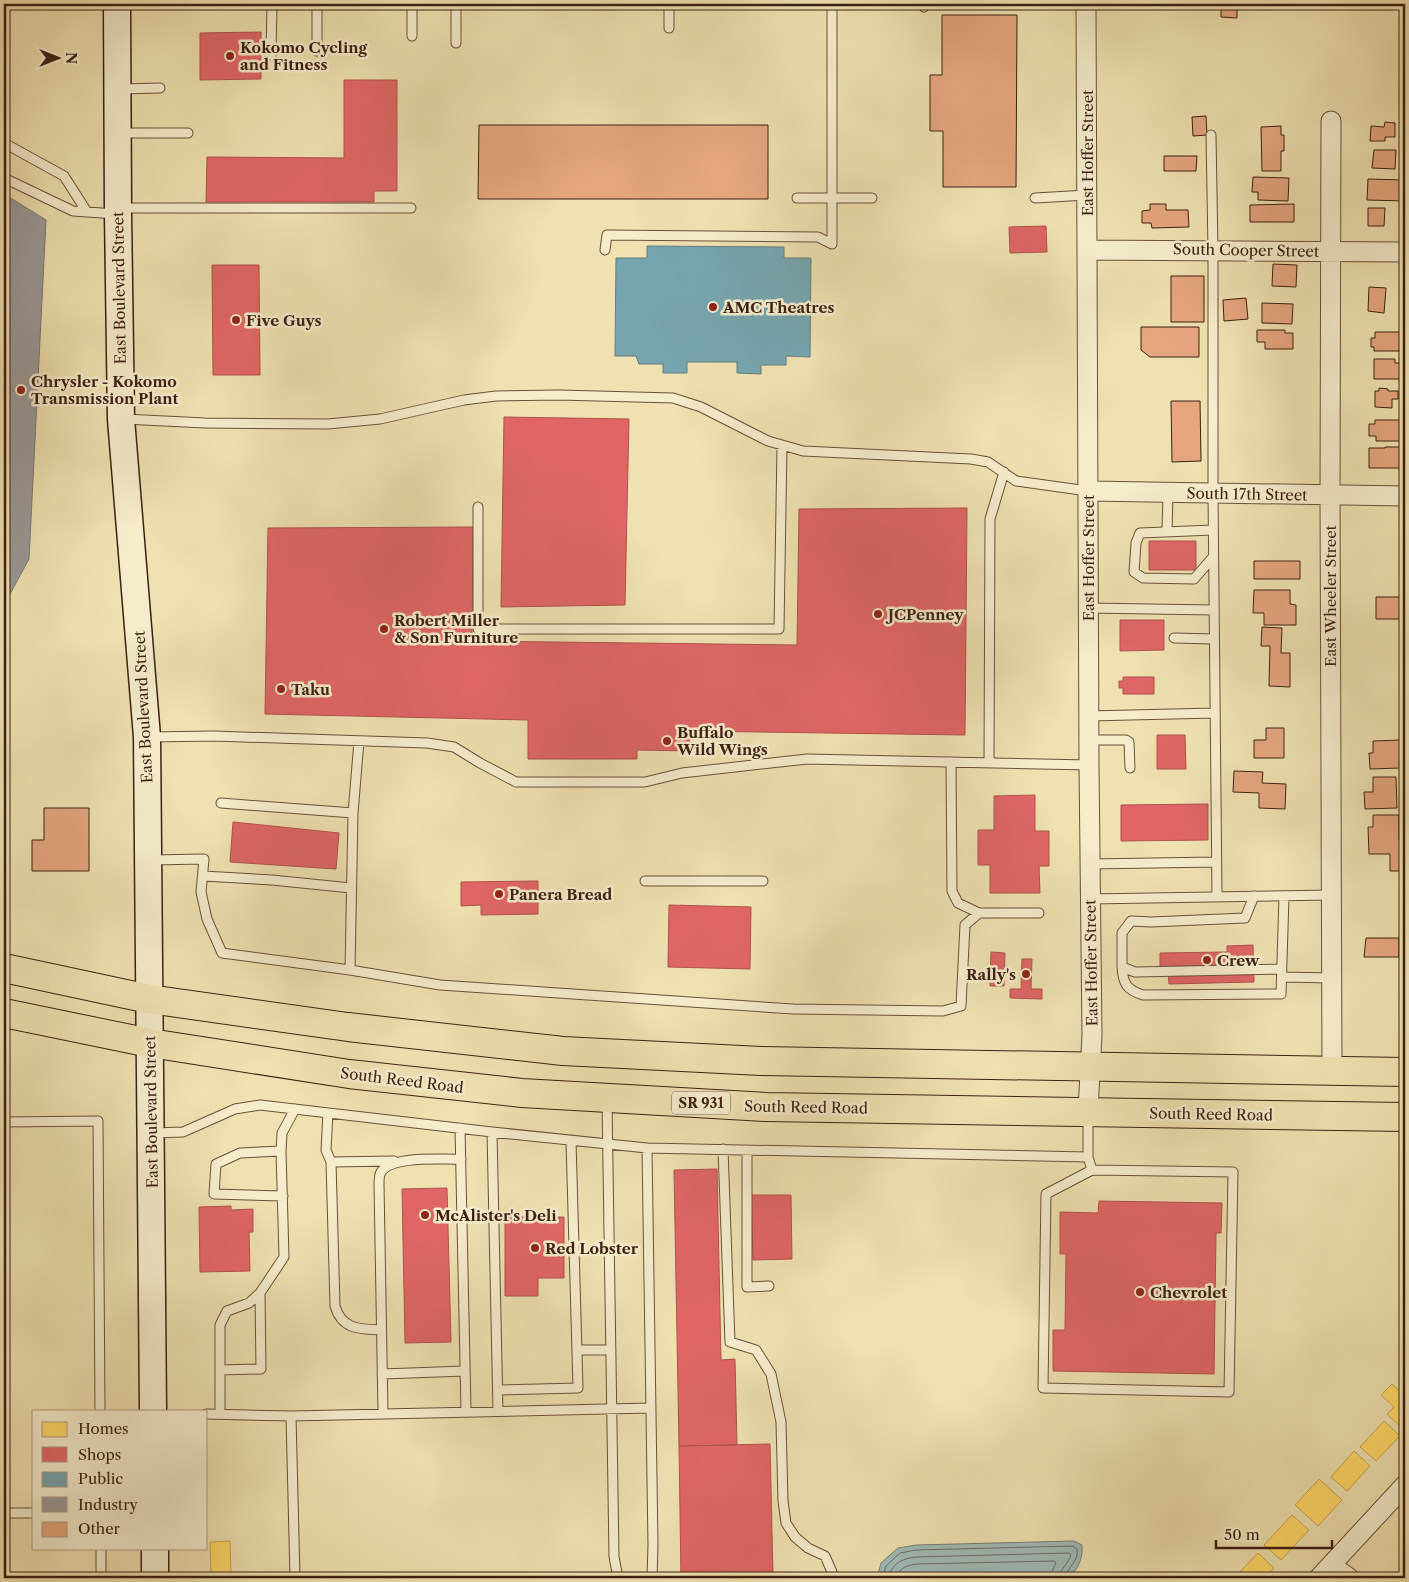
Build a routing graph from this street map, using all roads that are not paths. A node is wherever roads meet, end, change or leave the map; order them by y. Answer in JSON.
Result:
{"nodes":[{"id":1,"x":117,"y":4,"type":"edge"},
{"id":2,"x":272,"y":4,"type":"edge"},
{"id":3,"x":317,"y":4,"type":"edge"},
{"id":4,"x":412,"y":4,"type":"edge"},
{"id":5,"x":456,"y":4,"type":"edge"},
{"id":6,"x":670,"y":4,"type":"edge"},
{"id":7,"x":832,"y":4,"type":"edge"},
{"id":8,"x":1086,"y":4,"type":"edge"},
{"id":9,"x":670,"y":28,"type":"dead end"},
{"id":10,"x":412,"y":36,"type":"dead end"},
{"id":11,"x":456,"y":43,"type":"dead end"},
{"id":12,"x":318,"y":51,"type":"dead end"},
{"id":13,"x":271,"y":55,"type":"dead end"},
{"id":14,"x":160,"y":88,"type":"dead end"},
{"id":15,"x":118,"y":89,"type":"junction"},
{"id":16,"x":1331,"y":121,"type":"dead end"},
{"id":17,"x":188,"y":133,"type":"dead end"},
{"id":18,"x":118,"y":134,"type":"junction"},
{"id":19,"x":1211,"y":135,"type":"dead end"},
{"id":20,"x":4,"y":143,"type":"edge"},
{"id":21,"x":4,"y":178,"type":"edge"},
{"id":22,"x":1087,"y":195,"type":"junction"},
{"id":23,"x":797,"y":198,"type":"dead end"},
{"id":24,"x":832,"y":198,"type":"junction"},
{"id":25,"x":872,"y":198,"type":"dead end"},
{"id":26,"x":1035,"y":198,"type":"dead end"},
{"id":27,"x":411,"y":208,"type":"dead end"},
{"id":28,"x":118,"y":211,"type":"junction"},
{"id":29,"x":87,"y":212,"type":"junction"},
{"id":30,"x":604,"y":250,"type":"dead end"},
{"id":31,"x":1087,"y":250,"type":"junction"},
{"id":32,"x":1213,"y":250,"type":"junction"},
{"id":33,"x":1330,"y":251,"type":"junction"},
{"id":34,"x":1405,"y":252,"type":"edge"},
{"id":35,"x":121,"y":419,"type":"junction"},
{"id":36,"x":782,"y":445,"type":"junction"},
{"id":37,"x":1004,"y":472,"type":"junction"},
{"id":38,"x":1088,"y":491,"type":"junction"},
{"id":39,"x":1168,"y":493,"type":"junction"},
{"id":40,"x":1212,"y":494,"type":"junction"},
{"id":41,"x":1330,"y":495,"type":"junction"},
{"id":42,"x":1405,"y":496,"type":"edge"},
{"id":43,"x":478,"y":507,"type":"dead end"},
{"id":44,"x":1213,"y":530,"type":"junction"},
{"id":45,"x":1167,"y":532,"type":"junction"},
{"id":46,"x":1213,"y":557,"type":"junction"},
{"id":47,"x":1088,"y":608,"type":"junction"},
{"id":48,"x":1214,"y":610,"type":"junction"},
{"id":49,"x":1174,"y":638,"type":"dead end"},
{"id":50,"x":1214,"y":639,"type":"junction"},
{"id":51,"x":1215,"y":713,"type":"junction"},
{"id":52,"x":1088,"y":716,"type":"junction"},
{"id":53,"x":147,"y":737,"type":"junction"},
{"id":54,"x":1089,"y":740,"type":"junction"},
{"id":55,"x":359,"y":741,"type":"junction"},
{"id":56,"x":951,"y":762,"type":"junction"},
{"id":57,"x":989,"y":762,"type":"junction"},
{"id":58,"x":1088,"y":764,"type":"junction"},
{"id":59,"x":1130,"y":768,"type":"dead end"},
{"id":60,"x":221,"y":803,"type":"dead end"},
{"id":61,"x":353,"y":813,"type":"junction"},
{"id":62,"x":148,"y":860,"type":"junction"},
{"id":63,"x":1216,"y":862,"type":"junction"},
{"id":64,"x":1090,"y":864,"type":"junction"},
{"id":65,"x":202,"y":876,"type":"junction"},
{"id":66,"x":645,"y":881,"type":"dead end"},
{"id":67,"x":764,"y":881,"type":"dead end"},
{"id":68,"x":351,"y":888,"type":"junction"},
{"id":69,"x":1331,"y":895,"type":"junction"},
{"id":70,"x":1217,"y":896,"type":"junction"},
{"id":71,"x":1254,"y":896,"type":"junction"},
{"id":72,"x":1284,"y":896,"type":"junction"},
{"id":73,"x":1090,"y":899,"type":"junction"},
{"id":74,"x":978,"y":913,"type":"junction"},
{"id":75,"x":1039,"y":913,"type":"dead end"},
{"id":76,"x":1122,"y":967,"type":"junction"},
{"id":77,"x":4,"y":968,"type":"edge"},
{"id":78,"x":350,"y":970,"type":"junction"},
{"id":79,"x":1282,"y":973,"type":"junction"},
{"id":80,"x":1332,"y":978,"type":"junction"},
{"id":81,"x":150,"y":999,"type":"junction"},
{"id":82,"x":4,"y":1013,"type":"edge"},
{"id":83,"x":150,"y":1044,"type":"junction"},
{"id":84,"x":1091,"y":1067,"type":"junction"},
{"id":85,"x":1332,"y":1071,"type":"junction"},
{"id":86,"x":1405,"y":1072,"type":"edge"},
{"id":87,"x":607,"y":1098,"type":"junction"},
{"id":88,"x":295,"y":1108,"type":"junction"},
{"id":89,"x":1088,"y":1111,"type":"junction"},
{"id":90,"x":328,"y":1113,"type":"junction"},
{"id":91,"x":1405,"y":1118,"type":"edge"},
{"id":92,"x":4,"y":1122,"type":"edge"},
{"id":93,"x":460,"y":1128,"type":"junction"},
{"id":94,"x":492,"y":1132,"type":"junction"},
{"id":95,"x":151,"y":1134,"type":"junction"},
{"id":96,"x":571,"y":1141,"type":"junction"},
{"id":97,"x":607,"y":1144,"type":"junction"},
{"id":98,"x":647,"y":1148,"type":"junction"},
{"id":99,"x":723,"y":1150,"type":"junction"},
{"id":100,"x":747,"y":1150,"type":"junction"},
{"id":101,"x":281,"y":1151,"type":"junction"},
{"id":102,"x":1088,"y":1157,"type":"junction"},
{"id":103,"x":461,"y":1159,"type":"junction"},
{"id":104,"x":399,"y":1161,"type":"junction"},
{"id":105,"x":331,"y":1162,"type":"junction"},
{"id":106,"x":1092,"y":1170,"type":"junction"},
{"id":107,"x":283,"y":1196,"type":"junction"},
{"id":108,"x":769,"y":1286,"type":"dead end"},
{"id":109,"x":260,"y":1293,"type":"junction"},
{"id":110,"x":381,"y":1330,"type":"junction"},
{"id":111,"x":576,"y":1350,"type":"junction"},
{"id":112,"x":611,"y":1350,"type":"junction"},
{"id":113,"x":220,"y":1370,"type":"junction"},
{"id":114,"x":465,"y":1372,"type":"junction"},
{"id":115,"x":382,"y":1374,"type":"junction"},
{"id":116,"x":498,"y":1390,"type":"junction"},
{"id":117,"x":612,"y":1408,"type":"junction"},
{"id":118,"x":651,"y":1408,"type":"junction"},
{"id":119,"x":100,"y":1410,"type":"edge"},
{"id":120,"x":153,"y":1410,"type":"edge"},
{"id":121,"x":466,"y":1411,"type":"junction"},
{"id":122,"x":498,"y":1411,"type":"junction"},
{"id":123,"x":383,"y":1413,"type":"junction"},
{"id":124,"x":208,"y":1414,"type":"edge"},
{"id":125,"x":220,"y":1414,"type":"junction"},
{"id":126,"x":291,"y":1416,"type":"junction"},
{"id":127,"x":1405,"y":1485,"type":"edge"},
{"id":128,"x":4,"y":1513,"type":"edge"},
{"id":129,"x":32,"y":1513,"type":"edge"},
{"id":130,"x":101,"y":1550,"type":"edge"},
{"id":131,"x":155,"y":1550,"type":"edge"},
{"id":132,"x":1325,"y":1572,"type":"edge"},
{"id":133,"x":101,"y":1578,"type":"edge"},
{"id":134,"x":155,"y":1578,"type":"edge"},
{"id":135,"x":295,"y":1578,"type":"edge"},
{"id":136,"x":618,"y":1578,"type":"edge"},
{"id":137,"x":652,"y":1578,"type":"edge"},
{"id":138,"x":832,"y":1578,"type":"edge"},
{"id":139,"x":1349,"y":1578,"type":"edge"}],
"edges":[{"from":1,"to":15,"type":"main road","name":"East Boulevard Street"},
{"from":2,"to":13,"type":"lane"},
{"from":3,"to":12,"type":"lane"},
{"from":4,"to":10,"type":"lane"},
{"from":5,"to":11,"type":"lane"},
{"from":6,"to":9,"type":"lane"},
{"from":7,"to":24,"type":"lane"},
{"from":8,"to":22,"type":"street","name":"East Hoffer Street"},
{"from":14,"to":15,"type":"lane"},
{"from":15,"to":18,"type":"main road","name":"East Boulevard Street"},
{"from":16,"to":33,"type":"street","name":"East Wheeler Street"},
{"from":17,"to":18,"type":"lane"},
{"from":18,"to":28,"type":"main road","name":"East Boulevard Street"},
{"from":19,"to":32,"type":"lane"},
{"from":20,"to":29,"type":"lane"},
{"from":21,"to":29,"type":"lane"},
{"from":22,"to":26,"type":"lane"},
{"from":22,"to":31,"type":"street","name":"East Hoffer Street"},
{"from":23,"to":24,"type":"lane"},
{"from":24,"to":25,"type":"lane"},
{"from":24,"to":30,"type":"lane"},
{"from":27,"to":28,"type":"lane"},
{"from":28,"to":29,"type":"lane"},
{"from":28,"to":35,"type":"main road","name":"East Boulevard Street"},
{"from":31,"to":32,"type":"street","name":"South Cooper Street"},
{"from":31,"to":38,"type":"street","name":"East Hoffer Street"},
{"from":32,"to":33,"type":"street","name":"South Cooper Street"},
{"from":32,"to":40,"type":"lane"},
{"from":33,"to":34,"type":"street","name":"South Cooper Street"},
{"from":33,"to":41,"type":"street","name":"East Wheeler Street"},
{"from":35,"to":36,"type":"lane"},
{"from":35,"to":53,"type":"main road","name":"East Boulevard Street"},
{"from":36,"to":37,"type":"lane"},
{"from":36,"to":43,"type":"lane"},
{"from":37,"to":38,"type":"lane"},
{"from":37,"to":57,"type":"lane"},
{"from":38,"to":39,"type":"street","name":"South 17th Street"},
{"from":38,"to":47,"type":"street","name":"East Hoffer Street"},
{"from":39,"to":40,"type":"street","name":"South 17th Street"},
{"from":39,"to":45,"type":"lane"},
{"from":40,"to":41,"type":"street","name":"South 17th Street"},
{"from":40,"to":44,"type":"lane"},
{"from":41,"to":42,"type":"street","name":"South 17th Street"},
{"from":41,"to":69,"type":"street","name":"East Wheeler Street"},
{"from":44,"to":45,"type":"lane"},
{"from":44,"to":46,"type":"lane"},
{"from":45,"to":46,"type":"lane"},
{"from":46,"to":48,"type":"lane"},
{"from":47,"to":48,"type":"lane"},
{"from":47,"to":52,"type":"street","name":"East Hoffer Street"},
{"from":48,"to":50,"type":"lane"},
{"from":49,"to":50,"type":"lane"},
{"from":50,"to":51,"type":"lane"},
{"from":51,"to":52,"type":"lane"},
{"from":51,"to":63,"type":"lane"},
{"from":52,"to":54,"type":"street","name":"East Hoffer Street"},
{"from":53,"to":55,"type":"lane"},
{"from":53,"to":62,"type":"main road","name":"East Boulevard Street"},
{"from":54,"to":58,"type":"street","name":"East Hoffer Street"},
{"from":54,"to":59,"type":"lane"},
{"from":55,"to":56,"type":"lane"},
{"from":55,"to":61,"type":"lane"},
{"from":56,"to":57,"type":"lane"},
{"from":56,"to":74,"type":"lane"},
{"from":57,"to":58,"type":"lane"},
{"from":58,"to":64,"type":"street","name":"East Hoffer Street"},
{"from":60,"to":61,"type":"lane"},
{"from":61,"to":68,"type":"lane"},
{"from":62,"to":65,"type":"lane"},
{"from":62,"to":81,"type":"main road","name":"East Boulevard Street"},
{"from":63,"to":64,"type":"lane"},
{"from":63,"to":70,"type":"lane"},
{"from":64,"to":73,"type":"street","name":"East Hoffer Street"},
{"from":65,"to":68,"type":"lane"},
{"from":65,"to":78,"type":"lane"},
{"from":66,"to":67,"type":"lane"},
{"from":68,"to":78,"type":"lane"},
{"from":69,"to":72,"type":"lane"},
{"from":69,"to":80,"type":"street","name":"East Wheeler Street"},
{"from":70,"to":71,"type":"lane"},
{"from":70,"to":73,"type":"lane"},
{"from":71,"to":72,"type":"lane"},
{"from":71,"to":76,"type":"lane"},
{"from":72,"to":79,"type":"lane"},
{"from":73,"to":84,"type":"street","name":"East Hoffer Street"},
{"from":74,"to":75,"type":"lane"},
{"from":74,"to":78,"type":"lane"},
{"from":76,"to":79,"type":"lane"},
{"from":76,"to":79,"type":"lane"},
{"from":77,"to":81,"type":"main road"},
{"from":79,"to":80,"type":"lane"},
{"from":80,"to":85,"type":"street","name":"East Wheeler Street"},
{"from":81,"to":83,"type":"main road","name":"East Boulevard Street"},
{"from":81,"to":84,"type":"main road"},
{"from":82,"to":83,"type":"main road","name":"South Reed Road","number":"SR 931"},
{"from":83,"to":87,"type":"main road","name":"South Reed Road","number":"SR 931"},
{"from":83,"to":95,"type":"main road","name":"East Boulevard Street"},
{"from":84,"to":85,"type":"main road"},
{"from":84,"to":89,"type":"street","name":"East Hoffer Street"},
{"from":85,"to":86,"type":"main road"},
{"from":87,"to":89,"type":"main road","name":"South Reed Road","number":"SR 931"},
{"from":87,"to":97,"type":"lane"},
{"from":88,"to":90,"type":"lane"},
{"from":88,"to":95,"type":"lane"},
{"from":88,"to":101,"type":"lane"},
{"from":89,"to":91,"type":"main road","name":"South Reed Road","number":"SR 931"},
{"from":89,"to":102,"type":"lane"},
{"from":90,"to":93,"type":"lane"},
{"from":90,"to":105,"type":"lane"},
{"from":92,"to":119,"type":"lane"},
{"from":93,"to":94,"type":"lane"},
{"from":93,"to":103,"type":"lane"},
{"from":94,"to":96,"type":"lane"},
{"from":94,"to":116,"type":"lane"},
{"from":95,"to":120,"type":"main road","name":"East Boulevard Street"},
{"from":96,"to":97,"type":"lane"},
{"from":96,"to":111,"type":"lane"},
{"from":97,"to":98,"type":"lane"},
{"from":97,"to":112,"type":"lane"},
{"from":98,"to":99,"type":"lane"},
{"from":98,"to":118,"type":"lane"},
{"from":99,"to":100,"type":"lane"},
{"from":99,"to":138,"type":"lane"},
{"from":100,"to":102,"type":"lane"},
{"from":100,"to":108,"type":"lane"},
{"from":101,"to":107,"type":"lane"},
{"from":101,"to":107,"type":"lane"},
{"from":102,"to":106,"type":"lane"},
{"from":103,"to":104,"type":"lane"},
{"from":103,"to":114,"type":"lane"},
{"from":104,"to":105,"type":"lane"},
{"from":104,"to":110,"type":"lane"},
{"from":105,"to":110,"type":"lane"},
{"from":106,"to":106,"type":"lane"},
{"from":107,"to":109,"type":"lane"},
{"from":109,"to":113,"type":"lane"},
{"from":109,"to":113,"type":"lane"},
{"from":110,"to":115,"type":"lane"},
{"from":111,"to":112,"type":"lane"},
{"from":111,"to":116,"type":"lane"},
{"from":112,"to":117,"type":"lane"},
{"from":113,"to":125,"type":"lane"},
{"from":114,"to":115,"type":"lane"},
{"from":114,"to":121,"type":"lane"},
{"from":115,"to":123,"type":"lane"},
{"from":116,"to":122,"type":"lane"},
{"from":117,"to":118,"type":"lane"},
{"from":117,"to":122,"type":"lane"},
{"from":117,"to":136,"type":"lane"},
{"from":118,"to":137,"type":"lane"},
{"from":121,"to":122,"type":"lane"},
{"from":121,"to":123,"type":"lane"},
{"from":123,"to":126,"type":"lane"},
{"from":124,"to":125,"type":"lane"},
{"from":125,"to":126,"type":"lane"},
{"from":126,"to":135,"type":"lane"},
{"from":127,"to":132,"type":"street"},
{"from":128,"to":129,"type":"lane"},
{"from":130,"to":133,"type":"lane"},
{"from":131,"to":134,"type":"main road"},
{"from":132,"to":139,"type":"street"}]}
